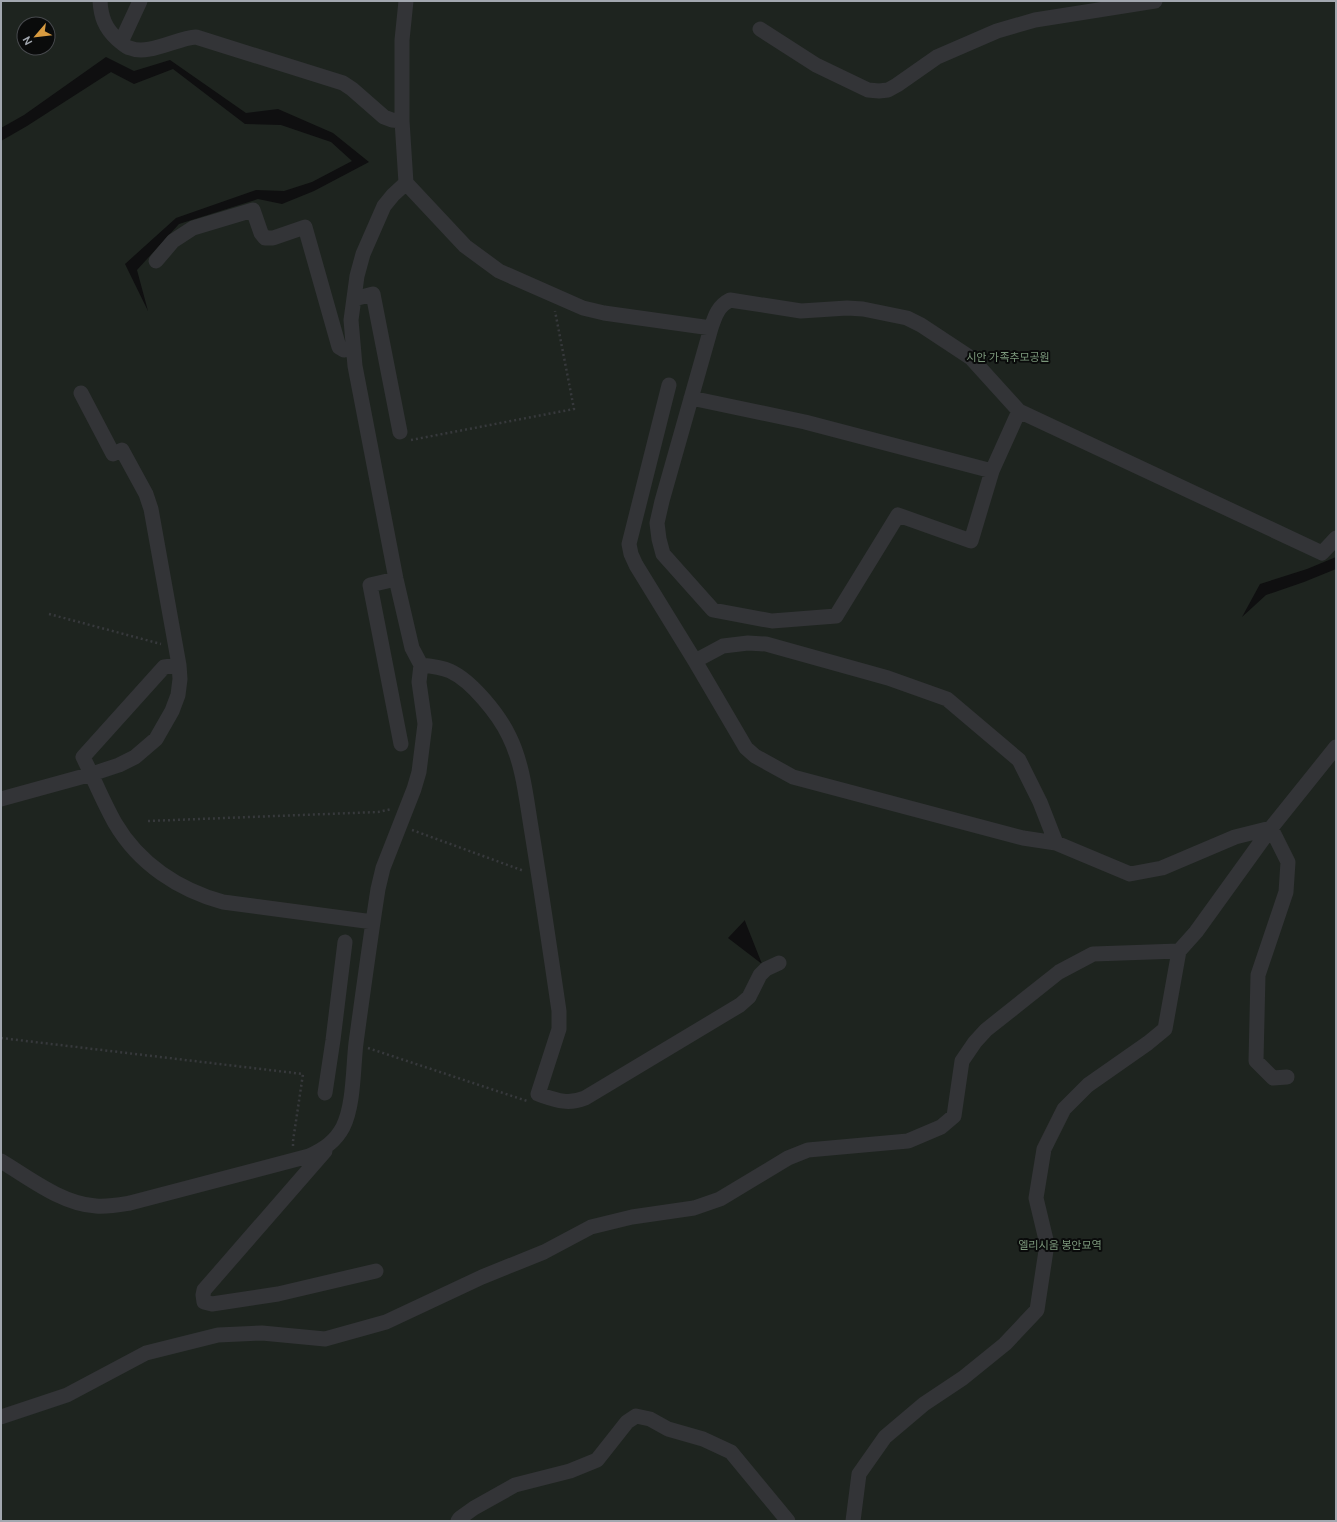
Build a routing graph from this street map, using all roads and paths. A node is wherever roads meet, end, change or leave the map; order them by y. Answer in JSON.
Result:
{"nodes":[{"id":1,"x":100,"y":1,"type":"edge"},
{"id":2,"x":140,"y":1,"type":"edge"},
{"id":3,"x":406,"y":1,"type":"edge"},
{"id":4,"x":1155,"y":1,"type":"edge"},
{"id":5,"x":760,"y":29,"type":"dead end"},
{"id":6,"x":121,"y":42,"type":"junction"},
{"id":7,"x":402,"y":121,"type":"junction"},
{"id":8,"x":406,"y":184,"type":"junction"},
{"id":9,"x":156,"y":261,"type":"dead end"},
{"id":10,"x":551,"y":294,"type":"junction"},
{"id":11,"x":354,"y":299,"type":"junction"},
{"id":12,"x":711,"y":328,"type":"junction"},
{"id":13,"x":353,"y":348,"type":"junction"},
{"id":14,"x":669,"y":385,"type":"dead end"},
{"id":15,"x":81,"y":393,"type":"dead end"},
{"id":16,"x":691,"y":398,"type":"junction"},
{"id":17,"x":1019,"y":411,"type":"junction"},
{"id":18,"x":405,"y":436,"type":"joint"},
{"id":19,"x":992,"y":471,"type":"junction"},
{"id":20,"x":1336,"y":538,"type":"edge"},
{"id":21,"x":396,"y":579,"type":"junction"},
{"id":22,"x":49,"y":614,"type":"dead end"},
{"id":23,"x":177,"y":648,"type":"junction"},
{"id":24,"x":695,"y":661,"type":"junction"},
{"id":25,"x":180,"y":665,"type":"junction"},
{"id":26,"x":421,"y":665,"type":"junction"},
{"id":27,"x":401,"y":744,"type":"dead end"},
{"id":28,"x":1336,"y":747,"type":"edge"},
{"id":29,"x":92,"y":774,"type":"junction"},
{"id":30,"x":1,"y":799,"type":"edge"},
{"id":31,"x":408,"y":804,"type":"junction"},
{"id":32,"x":148,"y":820,"type":"dead end"},
{"id":33,"x":400,"y":825,"type":"junction"},
{"id":34,"x":1271,"y":828,"type":"junction"},
{"id":35,"x":1056,"y":843,"type":"junction"},
{"id":36,"x":539,"y":876,"type":"junction"},
{"id":37,"x":373,"y":922,"type":"junction"},
{"id":38,"x":345,"y":942,"type":"dead end"},
{"id":39,"x":1179,"y":951,"type":"junction"},
{"id":40,"x":779,"y":963,"type":"dead end"},
{"id":41,"x":1,"y":1038,"type":"edge"},
{"id":42,"x":333,"y":1040,"type":"junction"},
{"id":43,"x":356,"y":1044,"type":"junction"},
{"id":44,"x":1287,"y":1077,"type":"dead end"},
{"id":45,"x":325,"y":1093,"type":"dead end"},
{"id":46,"x":538,"y":1094,"type":"junction"},
{"id":47,"x":331,"y":1144,"type":"junction"},
{"id":48,"x":1,"y":1161,"type":"edge"},
{"id":49,"x":294,"y":1161,"type":"junction"},
{"id":50,"x":376,"y":1271,"type":"dead end"},
{"id":51,"x":1,"y":1417,"type":"edge"},
{"id":52,"x":458,"y":1521,"type":"edge"},
{"id":53,"x":788,"y":1521,"type":"edge"},
{"id":54,"x":853,"y":1521,"type":"edge"}],
"edges":[{"from":1,"to":6,"type":"lane"},
{"from":2,"to":6,"type":"lane"},
{"from":3,"to":7,"type":"lane"},
{"from":4,"to":5,"type":"lane"},
{"from":6,"to":7,"type":"lane"},
{"from":7,"to":8,"type":"lane"},
{"from":8,"to":10,"type":"lane"},
{"from":8,"to":11,"type":"lane"},
{"from":9,"to":13,"type":"lane"},
{"from":10,"to":12,"type":"lane"},
{"from":10,"to":18,"type":"path"},
{"from":11,"to":13,"type":"lane"},
{"from":11,"to":18,"type":"lane"},
{"from":12,"to":16,"type":"lane"},
{"from":12,"to":17,"type":"lane"},
{"from":13,"to":21,"type":"lane"},
{"from":14,"to":24,"type":"lane"},
{"from":15,"to":23,"type":"lane"},
{"from":16,"to":19,"type":"lane"},
{"from":16,"to":19,"type":"lane"},
{"from":17,"to":19,"type":"lane"},
{"from":17,"to":20,"type":"lane"},
{"from":21,"to":26,"type":"lane"},
{"from":21,"to":27,"type":"lane"},
{"from":22,"to":23,"type":"path"},
{"from":23,"to":25,"type":"lane"},
{"from":24,"to":35,"type":"lane"},
{"from":24,"to":35,"type":"lane"},
{"from":25,"to":29,"type":"lane"},
{"from":25,"to":29,"type":"lane"},
{"from":26,"to":31,"type":"lane"},
{"from":26,"to":36,"type":"lane"},
{"from":28,"to":34,"type":"lane"},
{"from":29,"to":30,"type":"lane"},
{"from":29,"to":37,"type":"lane"},
{"from":31,"to":32,"type":"path"},
{"from":31,"to":33,"type":"lane"},
{"from":33,"to":36,"type":"path"},
{"from":33,"to":37,"type":"lane"},
{"from":34,"to":35,"type":"lane"},
{"from":34,"to":39,"type":"lane"},
{"from":34,"to":44,"type":"lane"},
{"from":36,"to":46,"type":"lane"},
{"from":37,"to":43,"type":"lane"},
{"from":38,"to":42,"type":"lane"},
{"from":39,"to":51,"type":"lane"},
{"from":39,"to":54,"type":"lane"},
{"from":40,"to":46,"type":"lane"},
{"from":41,"to":49,"type":"path"},
{"from":42,"to":43,"type":"lane"},
{"from":42,"to":45,"type":"lane"},
{"from":43,"to":46,"type":"path"},
{"from":43,"to":47,"type":"lane"},
{"from":47,"to":49,"type":"lane"},
{"from":47,"to":50,"type":"lane"},
{"from":48,"to":49,"type":"lane"},
{"from":52,"to":53,"type":"lane"}]}
